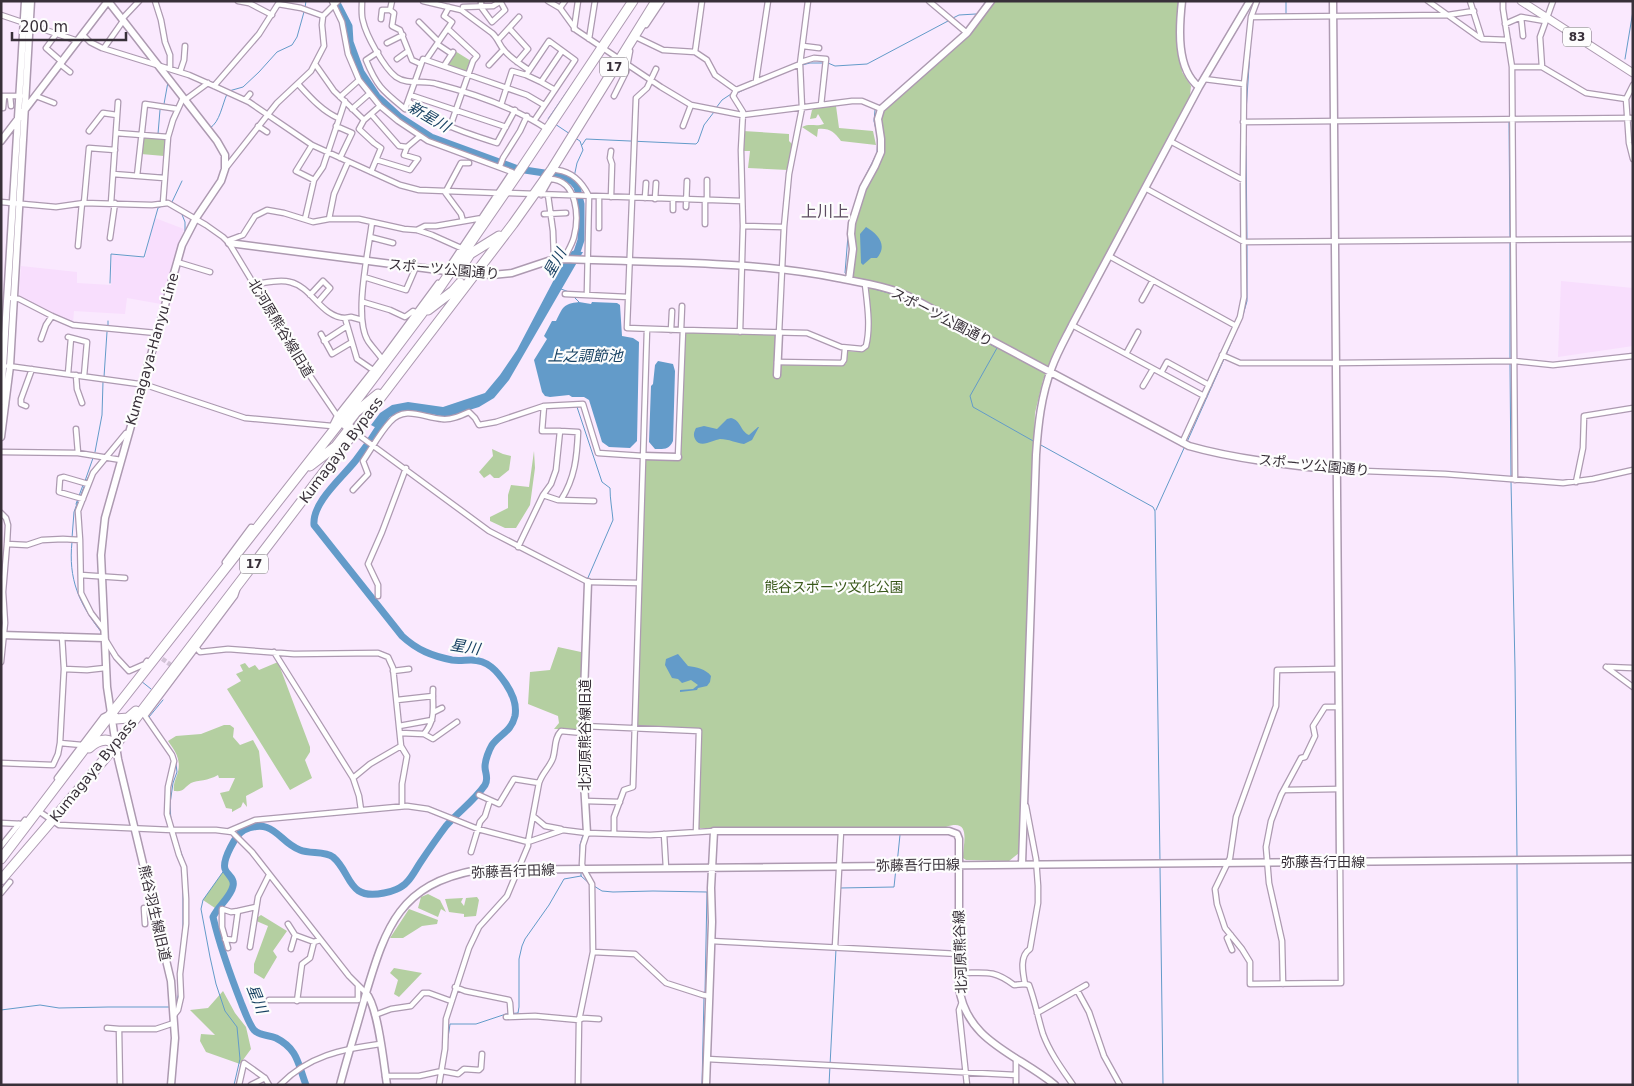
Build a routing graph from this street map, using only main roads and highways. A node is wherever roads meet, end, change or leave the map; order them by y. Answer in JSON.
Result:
{"nodes":[{"id":1,"x":633,"y":1,"type":"edge"},
{"id":2,"x":656,"y":1,"type":"edge"},
{"id":3,"x":1521,"y":1,"type":"edge"},
{"id":4,"x":1633,"y":73,"type":"edge"},
{"id":5,"x":515,"y":220,"type":"junction"},
{"id":6,"x":459,"y":273,"type":"junction"},
{"id":7,"x":420,"y":312,"type":"junction"},
{"id":8,"x":346,"y":424,"type":"junction"},
{"id":9,"x":152,"y":694,"type":"junction"},
{"id":10,"x":111,"y":714,"type":"junction"},
{"id":11,"x":116,"y":744,"type":"junction"},
{"id":12,"x":73,"y":764,"type":"junction"},
{"id":13,"x":1,"y":859,"type":"edge"},
{"id":14,"x":5,"y":880,"type":"edge"}],
"edges":[{"from":1,"to":6,"type":"highway","name":"Kumagaya Bypass","number":"17"},
{"from":2,"to":5,"type":"highway","name":"Kumagaya Bypass","number":"17"},
{"from":3,"to":4,"type":"main road","number":"83"},
{"from":5,"to":6,"type":"highway","name":"Kumagaya Bypass","number":"17"},
{"from":5,"to":6,"type":"highway"},
{"from":6,"to":7,"type":"highway","name":"Kumagaya Bypass","number":"17"},
{"from":6,"to":7,"type":"highway"},
{"from":6,"to":8,"type":"highway","name":"Kumagaya Bypass","number":"17"},
{"from":7,"to":8,"type":"highway","name":"Kumagaya Bypass","number":"17"},
{"from":8,"to":9,"type":"highway","name":"Kumagaya Bypass","number":"17"},
{"from":8,"to":10,"type":"highway","name":"Kumagaya Bypass","number":"17"},
{"from":9,"to":10,"type":"highway"},
{"from":9,"to":11,"type":"highway","name":"Kumagaya Bypass","number":"17"},
{"from":10,"to":12,"type":"highway","name":"Kumagaya Bypass","number":"17"},
{"from":11,"to":12,"type":"highway"},
{"from":11,"to":14,"type":"highway","name":"Kumagaya Bypass","number":"17"},
{"from":12,"to":13,"type":"highway","name":"Kumagaya Bypass","number":"17"}]}
